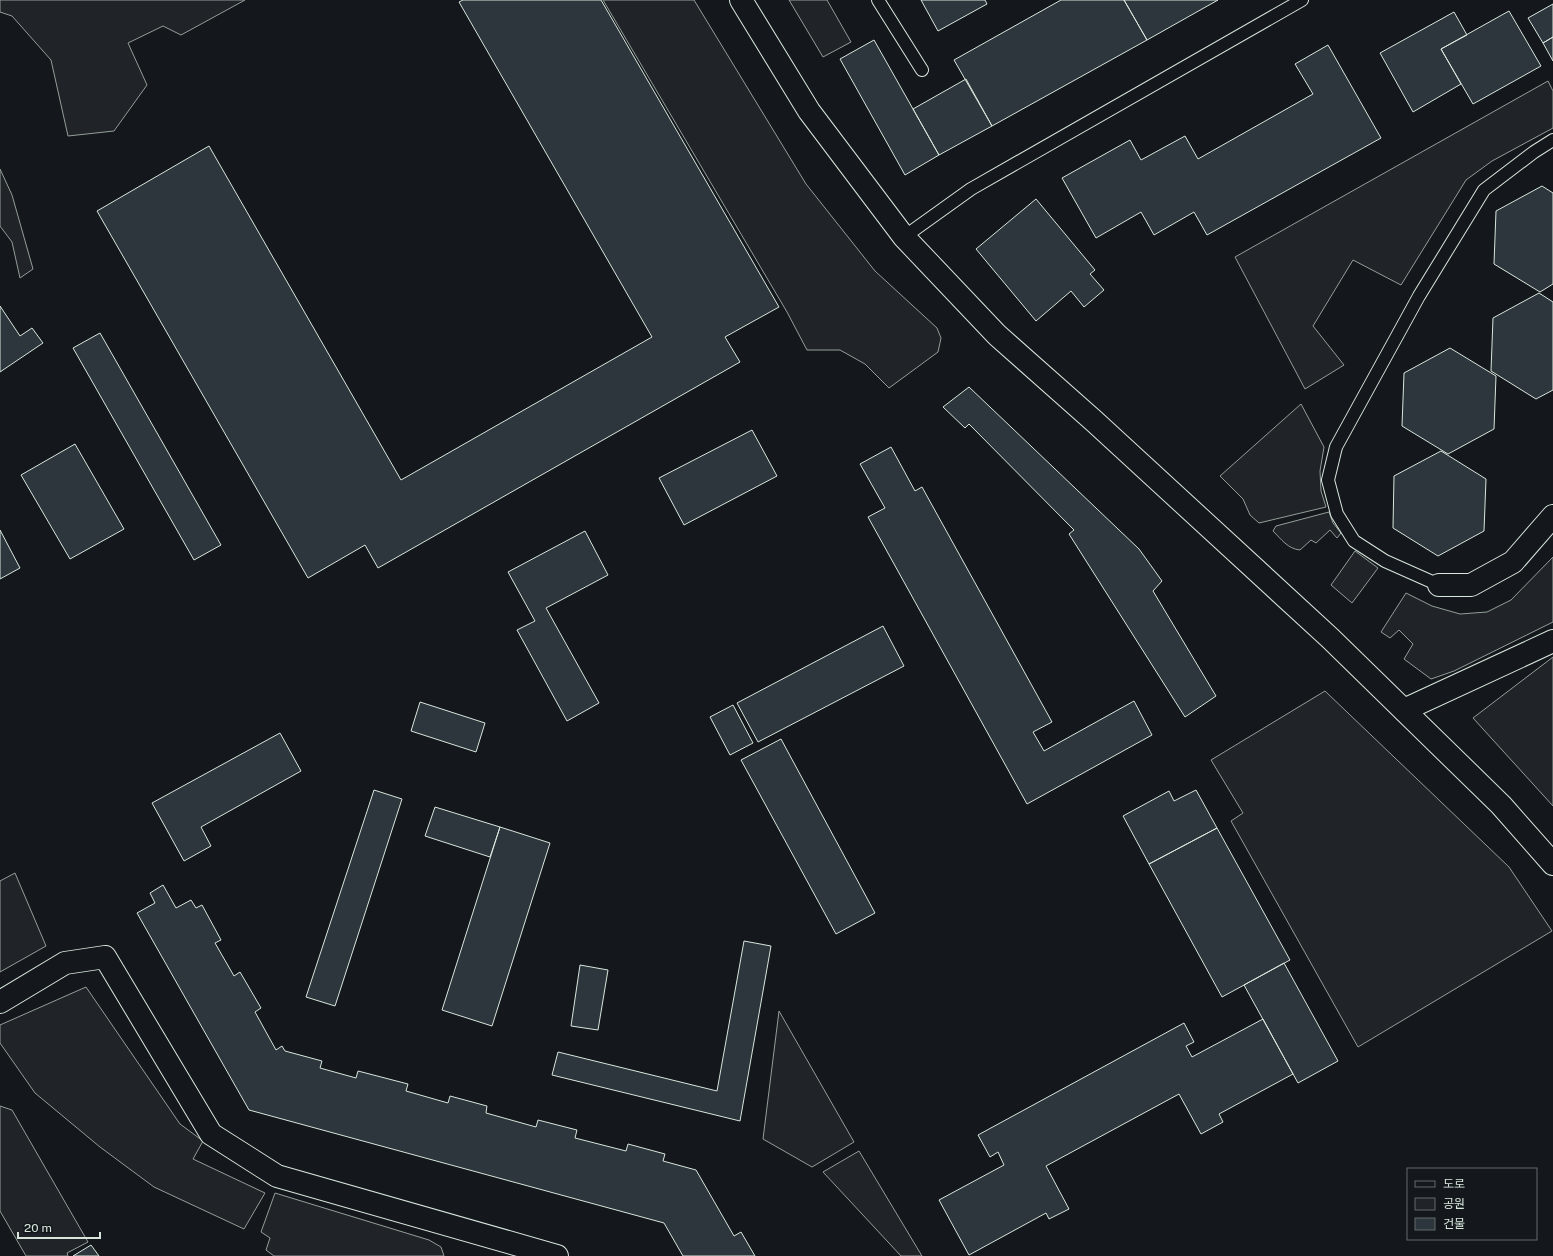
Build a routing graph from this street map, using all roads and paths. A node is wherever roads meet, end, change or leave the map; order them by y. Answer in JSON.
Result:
{"nodes":[{"id":1,"x":741,"y":0,"type":"edge"},
{"id":2,"x":878,"y":0,"type":"edge"},
{"id":3,"x":1302,"y":0,"type":"edge"},
{"id":4,"x":922,"y":70,"type":"dead end"},
{"id":5,"x":1553,"y":140,"type":"edge"},
{"id":6,"x":904,"y":237,"type":"junction"},
{"id":7,"x":1551,"y":521,"type":"edge"},
{"id":8,"x":1439,"y":585,"type":"joint"},
{"id":9,"x":1553,"y":641,"type":"edge"},
{"id":10,"x":1404,"y":710,"type":"junction"},
{"id":11,"x":1553,"y":864,"type":"edge"},
{"id":12,"x":0,"y":1002,"type":"edge"},
{"id":13,"x":558,"y":1256,"type":"edge"}],
"edges":[{"from":1,"to":6,"type":"street"},
{"from":2,"to":4,"type":"lane"},
{"from":3,"to":6,"type":"lane"},
{"from":5,"to":8,"type":"lane"},
{"from":6,"to":10,"type":"street"},
{"from":7,"to":8,"type":"street"},
{"from":9,"to":10,"type":"street"},
{"from":10,"to":11,"type":"street"},
{"from":12,"to":13,"type":"street"}]}
